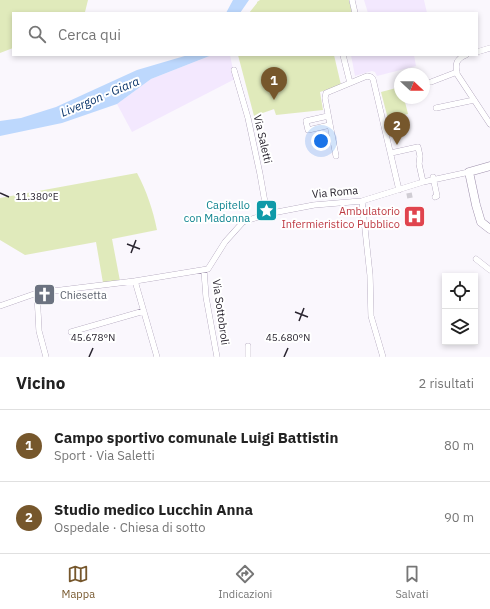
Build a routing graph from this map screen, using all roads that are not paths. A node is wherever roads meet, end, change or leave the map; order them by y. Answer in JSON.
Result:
{"nodes":[{"id":1,"x":352,"y":0,"type":"edge"},
{"id":2,"x":355,"y":12,"type":"edge"},
{"id":3,"x":490,"y":48,"type":"edge"},
{"id":4,"x":478,"y":52,"type":"edge"},
{"id":5,"x":343,"y":56,"type":"edge"},
{"id":6,"x":463,"y":56,"type":"edge"},
{"id":7,"x":234,"y":70,"type":"dead end"},
{"id":8,"x":457,"y":72,"type":"junction"},
{"id":9,"x":431,"y":82,"type":"dead end"},
{"id":10,"x":350,"y":83,"type":"junction"},
{"id":11,"x":474,"y":100,"type":"junction"},
{"id":12,"x":436,"y":108,"type":"dead end"},
{"id":13,"x":328,"y":116,"type":"junction"},
{"id":14,"x":490,"y":124,"type":"edge"},
{"id":15,"x":330,"y":125,"type":"junction"},
{"id":16,"x":391,"y":154,"type":"junction"},
{"id":17,"x":336,"y":156,"type":"dead end"},
{"id":18,"x":490,"y":166,"type":"edge"},
{"id":19,"x":469,"y":172,"type":"junction"},
{"id":20,"x":434,"y":178,"type":"junction"},
{"id":21,"x":423,"y":182,"type":"junction"},
{"id":22,"x":399,"y":190,"type":"junction"},
{"id":23,"x":435,"y":196,"type":"dead end"},
{"id":24,"x":362,"y":202,"type":"junction"},
{"id":25,"x":267,"y":214,"type":"junction"},
{"id":26,"x":490,"y":229,"type":"edge"},
{"id":27,"x":476,"y":260,"type":"dead end"},
{"id":28,"x":206,"y":269,"type":"junction"},
{"id":29,"x":490,"y":270,"type":"edge"},
{"id":30,"x":135,"y":281,"type":"junction"},
{"id":31,"x":37,"y":293,"type":"junction"},
{"id":32,"x":0,"y":306,"type":"edge"},
{"id":33,"x":144,"y":311,"type":"junction"},
{"id":34,"x":71,"y":332,"type":"dead end"},
{"id":35,"x":248,"y":346,"type":"dead end"},
{"id":36,"x":46,"y":357,"type":"edge"},
{"id":37,"x":157,"y":357,"type":"edge"},
{"id":38,"x":217,"y":357,"type":"edge"},
{"id":39,"x":248,"y":357,"type":"edge"},
{"id":40,"x":383,"y":357,"type":"edge"}],
"edges":[{"from":1,"to":2,"type":"street"},
{"from":3,"to":4,"type":"street"},
{"from":5,"to":10,"type":"street"},
{"from":6,"to":8,"type":"street"},
{"from":7,"to":25,"type":"street","name":"Via Saletti"},
{"from":8,"to":9,"type":"street"},
{"from":8,"to":11,"type":"street"},
{"from":10,"to":13,"type":"street"},
{"from":10,"to":16,"type":"street"},
{"from":11,"to":12,"type":"street"},
{"from":11,"to":14,"type":"street"},
{"from":13,"to":15,"type":"street"},
{"from":13,"to":15,"type":"street"},
{"from":15,"to":17,"type":"street"},
{"from":16,"to":21,"type":"street"},
{"from":16,"to":22,"type":"street"},
{"from":18,"to":19,"type":"main road","name":"Via Roma"},
{"from":19,"to":20,"type":"street","name":"Via Roma"},
{"from":19,"to":26,"type":"main road"},
{"from":20,"to":21,"type":"street","name":"Via Roma"},
{"from":20,"to":23,"type":"street"},
{"from":21,"to":22,"type":"street","name":"Via Roma"},
{"from":22,"to":24,"type":"street","name":"Via Roma"},
{"from":24,"to":25,"type":"street","name":"Via Roma"},
{"from":24,"to":40,"type":"street"},
{"from":25,"to":28,"type":"street","name":"Via Roma"},
{"from":27,"to":29,"type":"street"},
{"from":28,"to":30,"type":"street"},
{"from":28,"to":38,"type":"street","name":"Via Sottobroli"},
{"from":30,"to":31,"type":"street"},
{"from":30,"to":33,"type":"street"},
{"from":31,"to":32,"type":"street"},
{"from":31,"to":36,"type":"street"},
{"from":33,"to":34,"type":"street"},
{"from":33,"to":37,"type":"street"},
{"from":35,"to":39,"type":"street","name":"Via Sottobroli"}]}
